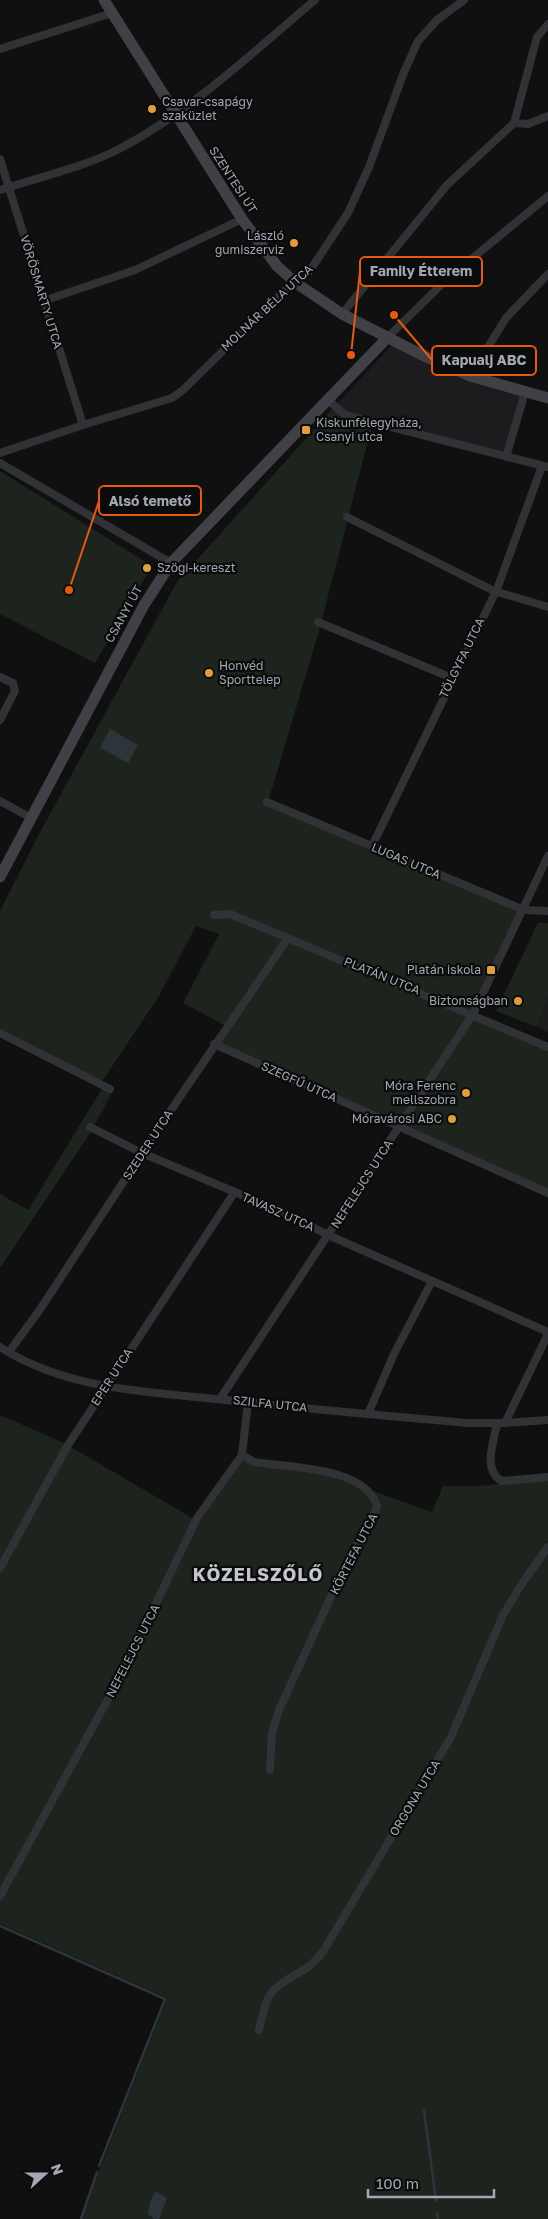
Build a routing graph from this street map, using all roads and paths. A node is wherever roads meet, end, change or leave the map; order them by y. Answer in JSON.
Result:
{"nodes":[{"id":1,"x":104,"y":0,"type":"edge"},
{"id":2,"x":315,"y":0,"type":"edge"},
{"id":3,"x":464,"y":0,"type":"edge"},
{"id":4,"x":112,"y":13,"type":"junction"},
{"id":5,"x":548,"y":24,"type":"edge"},
{"id":6,"x":0,"y":49,"type":"edge"},
{"id":7,"x":175,"y":116,"type":"junction"},
{"id":8,"x":548,"y":116,"type":"edge"},
{"id":9,"x":514,"y":123,"type":"junction"},
{"id":10,"x":0,"y":160,"type":"edge"},
{"id":11,"x":8,"y":187,"type":"junction"},
{"id":12,"x":0,"y":190,"type":"edge"},
{"id":13,"x":548,"y":196,"type":"edge"},
{"id":14,"x":242,"y":219,"type":"junction"},
{"id":15,"x":548,"y":274,"type":"edge"},
{"id":16,"x":296,"y":283,"type":"junction"},
{"id":17,"x":43,"y":301,"type":"junction"},
{"id":18,"x":342,"y":314,"type":"junction"},
{"id":19,"x":388,"y":337,"type":"junction"},
{"id":20,"x":470,"y":376,"type":"junction"},
{"id":21,"x":524,"y":391,"type":"junction"},
{"id":22,"x":548,"y":398,"type":"edge"},
{"id":23,"x":328,"y":400,"type":"junction"},
{"id":24,"x":83,"y":425,"type":"junction"},
{"id":25,"x":0,"y":453,"type":"edge"},
{"id":26,"x":506,"y":457,"type":"junction"},
{"id":27,"x":0,"y":463,"type":"edge"},
{"id":28,"x":545,"y":466,"type":"edge"},
{"id":29,"x":347,"y":516,"type":"dead end"},
{"id":30,"x":171,"y":563,"type":"junction"},
{"id":31,"x":496,"y":592,"type":"junction"},
{"id":32,"x":548,"y":607,"type":"edge"},
{"id":33,"x":318,"y":622,"type":"dead end"},
{"id":34,"x":0,"y":677,"type":"edge"},
{"id":35,"x":452,"y":678,"type":"junction"},
{"id":36,"x":0,"y":720,"type":"edge"},
{"id":37,"x":0,"y":801,"type":"edge"},
{"id":38,"x":267,"y":802,"type":"dead end"},
{"id":39,"x":31,"y":818,"type":"junction"},
{"id":40,"x":372,"y":846,"type":"junction"},
{"id":41,"x":548,"y":856,"type":"edge"},
{"id":42,"x":0,"y":877,"type":"edge"},
{"id":43,"x":524,"y":910,"type":"junction"},
{"id":44,"x":548,"y":911,"type":"edge"},
{"id":45,"x":214,"y":916,"type":"dead end"},
{"id":46,"x":288,"y":938,"type":"junction"},
{"id":47,"x":473,"y":1014,"type":"junction"},
{"id":48,"x":0,"y":1033,"type":"edge"},
{"id":49,"x":214,"y":1044,"type":"junction"},
{"id":50,"x":548,"y":1046,"type":"edge"},
{"id":51,"x":110,"y":1089,"type":"dead end"},
{"id":52,"x":90,"y":1127,"type":"dead end"},
{"id":53,"x":399,"y":1127,"type":"junction"},
{"id":54,"x":142,"y":1153,"type":"junction"},
{"id":55,"x":234,"y":1193,"type":"junction"},
{"id":56,"x":548,"y":1193,"type":"edge"},
{"id":57,"x":328,"y":1235,"type":"junction"},
{"id":58,"x":432,"y":1281,"type":"junction"},
{"id":59,"x":548,"y":1333,"type":"edge"},
{"id":60,"x":0,"y":1347,"type":"edge"},
{"id":61,"x":9,"y":1352,"type":"junction"},
{"id":62,"x":106,"y":1387,"type":"junction"},
{"id":63,"x":220,"y":1399,"type":"junction"},
{"id":64,"x":248,"y":1402,"type":"junction"},
{"id":65,"x":368,"y":1414,"type":"junction"},
{"id":66,"x":548,"y":1420,"type":"edge"},
{"id":67,"x":501,"y":1424,"type":"junction"},
{"id":68,"x":242,"y":1455,"type":"junction"},
{"id":69,"x":548,"y":1478,"type":"edge"},
{"id":70,"x":548,"y":1547,"type":"edge"},
{"id":71,"x":0,"y":1568,"type":"edge"},
{"id":72,"x":270,"y":1770,"type":"dead end"},
{"id":73,"x":0,"y":1896,"type":"edge"},
{"id":74,"x":259,"y":2030,"type":"dead end"}],
"edges":[{"from":1,"to":4,"type":"street","name":"SZENTESI ÚT"},
{"from":2,"to":7,"type":"street"},
{"from":3,"to":16,"type":"street","name":"MOLNÁR BÉLA UTCA"},
{"from":4,"to":6,"type":"street"},
{"from":4,"to":7,"type":"street","name":"SZENTESI ÚT"},
{"from":5,"to":9,"type":"street"},
{"from":7,"to":11,"type":"street"},
{"from":7,"to":14,"type":"street","name":"SZENTESI ÚT"},
{"from":8,"to":9,"type":"street"},
{"from":9,"to":18,"type":"street"},
{"from":10,"to":11,"type":"street","name":"VÖRÖSMARTY UTCA"},
{"from":11,"to":12,"type":"street"},
{"from":11,"to":17,"type":"street","name":"VÖRÖSMARTY UTCA"},
{"from":13,"to":19,"type":"street"},
{"from":14,"to":16,"type":"street","name":"SZENTESI ÚT"},
{"from":14,"to":17,"type":"street"},
{"from":15,"to":20,"type":"street"},
{"from":16,"to":18,"type":"street","name":"SZENTESI ÚT"},
{"from":16,"to":24,"type":"street","name":"MOLNÁR BÉLA UTCA"},
{"from":17,"to":24,"type":"street","name":"VÖRÖSMARTY UTCA"},
{"from":18,"to":19,"type":"street","name":"SZENTESI ÚT"},
{"from":19,"to":20,"type":"street","name":"SZENTESI ÚT"},
{"from":19,"to":23,"type":"street","name":"CSANYI ÚT"},
{"from":20,"to":21,"type":"street","name":"SZENTESI ÚT"},
{"from":21,"to":22,"type":"street","name":"SZENTESI ÚT"},
{"from":21,"to":26,"type":"street"},
{"from":23,"to":26,"type":"street"},
{"from":23,"to":30,"type":"street","name":"CSANYI ÚT"},
{"from":24,"to":25,"type":"street","name":"MOLNÁR BÉLA UTCA"},
{"from":26,"to":28,"type":"street"},
{"from":27,"to":30,"type":"street"},
{"from":28,"to":31,"type":"street","name":"TÖLGYFA UTCA"},
{"from":29,"to":31,"type":"street"},
{"from":30,"to":39,"type":"street","name":"CSANYI ÚT"},
{"from":31,"to":32,"type":"street"},
{"from":31,"to":35,"type":"street","name":"TÖLGYFA UTCA"},
{"from":33,"to":35,"type":"street"},
{"from":34,"to":36,"type":"street"},
{"from":35,"to":40,"type":"street","name":"TÖLGYFA UTCA"},
{"from":37,"to":39,"type":"street"},
{"from":38,"to":40,"type":"street","name":"LUGAS UTCA"},
{"from":39,"to":42,"type":"street","name":"CSANYI ÚT"},
{"from":40,"to":43,"type":"street","name":"LUGAS UTCA"},
{"from":41,"to":43,"type":"street","name":"NEFELEJCS UTCA"},
{"from":43,"to":44,"type":"street","name":"LUGAS UTCA"},
{"from":43,"to":47,"type":"street","name":"NEFELEJCS UTCA"},
{"from":45,"to":46,"type":"street","name":"PLATÁN UTCA"},
{"from":46,"to":47,"type":"street","name":"PLATÁN UTCA"},
{"from":46,"to":49,"type":"street","name":"SZEDER UTCA"},
{"from":47,"to":50,"type":"street","name":"PLATÁN UTCA"},
{"from":47,"to":53,"type":"street","name":"NEFELEJCS UTCA"},
{"from":48,"to":51,"type":"street"},
{"from":49,"to":53,"type":"street","name":"SZEGFŰ UTCA"},
{"from":49,"to":54,"type":"street","name":"SZEDER UTCA"},
{"from":52,"to":54,"type":"street","name":"TAVASZ UTCA"},
{"from":53,"to":56,"type":"street","name":"SZEGFŰ UTCA"},
{"from":53,"to":57,"type":"street","name":"NEFELEJCS UTCA"},
{"from":54,"to":55,"type":"street","name":"TAVASZ UTCA"},
{"from":54,"to":61,"type":"street","name":"SZEDER UTCA"},
{"from":55,"to":57,"type":"street","name":"TAVASZ UTCA"},
{"from":55,"to":62,"type":"street","name":"EPER UTCA"},
{"from":57,"to":58,"type":"street","name":"TAVASZ UTCA"},
{"from":57,"to":63,"type":"street","name":"NEFELEJCS UTCA"},
{"from":58,"to":59,"type":"street","name":"TAVASZ UTCA"},
{"from":58,"to":65,"type":"street"},
{"from":59,"to":67,"type":"street"},
{"from":60,"to":61,"type":"street","name":"SZILFA UTCA"},
{"from":61,"to":62,"type":"street","name":"SZILFA UTCA"},
{"from":62,"to":63,"type":"street","name":"SZILFA UTCA"},
{"from":62,"to":71,"type":"street","name":"EPER UTCA"},
{"from":63,"to":64,"type":"street","name":"SZILFA UTCA"},
{"from":64,"to":65,"type":"street","name":"SZILFA UTCA"},
{"from":64,"to":68,"type":"street","name":"NEFELEJCS UTCA"},
{"from":65,"to":67,"type":"street","name":"SZILFA UTCA"},
{"from":66,"to":67,"type":"street","name":"SZILFA UTCA"},
{"from":67,"to":69,"type":"street"},
{"from":68,"to":72,"type":"street","name":"KÖRTEFA UTCA"},
{"from":68,"to":73,"type":"street","name":"NEFELEJCS UTCA"},
{"from":70,"to":74,"type":"street","name":"ORGONA UTCA"}]}
